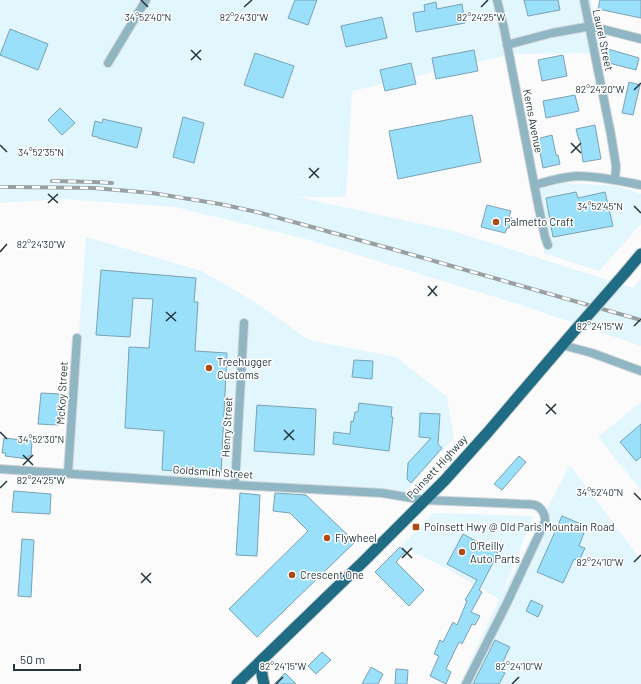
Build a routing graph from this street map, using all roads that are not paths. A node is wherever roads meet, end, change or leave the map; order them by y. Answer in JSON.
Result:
{"nodes":[{"id":1,"x":146,"y":0,"type":"edge"},
{"id":2,"x":497,"y":0,"type":"edge"},
{"id":3,"x":584,"y":0,"type":"edge"},
{"id":4,"x":589,"y":27,"type":"junction"},
{"id":5,"x":641,"y":39,"type":"edge"},
{"id":6,"x":507,"y":44,"type":"junction"},
{"id":7,"x":108,"y":62,"type":"dead end"},
{"id":8,"x":615,"y":180,"type":"junction"},
{"id":9,"x":535,"y":185,"type":"junction"},
{"id":10,"x":641,"y":185,"type":"edge"},
{"id":11,"x":548,"y":245,"type":"dead end"},
{"id":12,"x":641,"y":254,"type":"edge"},
{"id":13,"x":244,"y":323,"type":"dead end"},
{"id":14,"x":77,"y":338,"type":"dead end"},
{"id":15,"x":562,"y":345,"type":"junction"},
{"id":16,"x":641,"y":371,"type":"edge"},
{"id":17,"x":0,"y":469,"type":"edge"},
{"id":18,"x":68,"y":473,"type":"junction"},
{"id":19,"x":235,"y":484,"type":"junction"},
{"id":20,"x":424,"y":500,"type":"junction"},
{"id":21,"x":262,"y":660,"type":"junction"},
{"id":22,"x":237,"y":684,"type":"edge"},
{"id":23,"x":264,"y":684,"type":"edge"},
{"id":24,"x":466,"y":684,"type":"edge"}],
"edges":[{"from":1,"to":7,"type":"street"},
{"from":2,"to":6,"type":"street","name":"Kerns Avenue"},
{"from":3,"to":4,"type":"street","name":"Laurel Street"},
{"from":4,"to":5,"type":"street"},
{"from":4,"to":6,"type":"street"},
{"from":4,"to":8,"type":"street","name":"Laurel Street"},
{"from":6,"to":9,"type":"street","name":"Kerns Avenue"},
{"from":8,"to":9,"type":"street"},
{"from":8,"to":10,"type":"street"},
{"from":9,"to":11,"type":"street","name":"Kerns Avenue"},
{"from":12,"to":15,"type":"highway","name":"Poinsett Highway","bridge":true},
{"from":13,"to":19,"type":"street","name":"Henry Street"},
{"from":14,"to":18,"type":"street","name":"McKoy Street"},
{"from":15,"to":16,"type":"street"},
{"from":15,"to":20,"type":"highway","name":"Poinsett Highway"},
{"from":17,"to":18,"type":"street","name":"Goldsmith Street"},
{"from":18,"to":19,"type":"street","name":"Goldsmith Street"},
{"from":19,"to":20,"type":"street","name":"Goldsmith Street"},
{"from":20,"to":21,"type":"highway","name":"Poinsett Highway"},
{"from":20,"to":24,"type":"street","name":"Goldsmith Street"},
{"from":21,"to":22,"type":"highway","name":"Poinsett Highway"},
{"from":21,"to":23,"type":"highway"}]}
